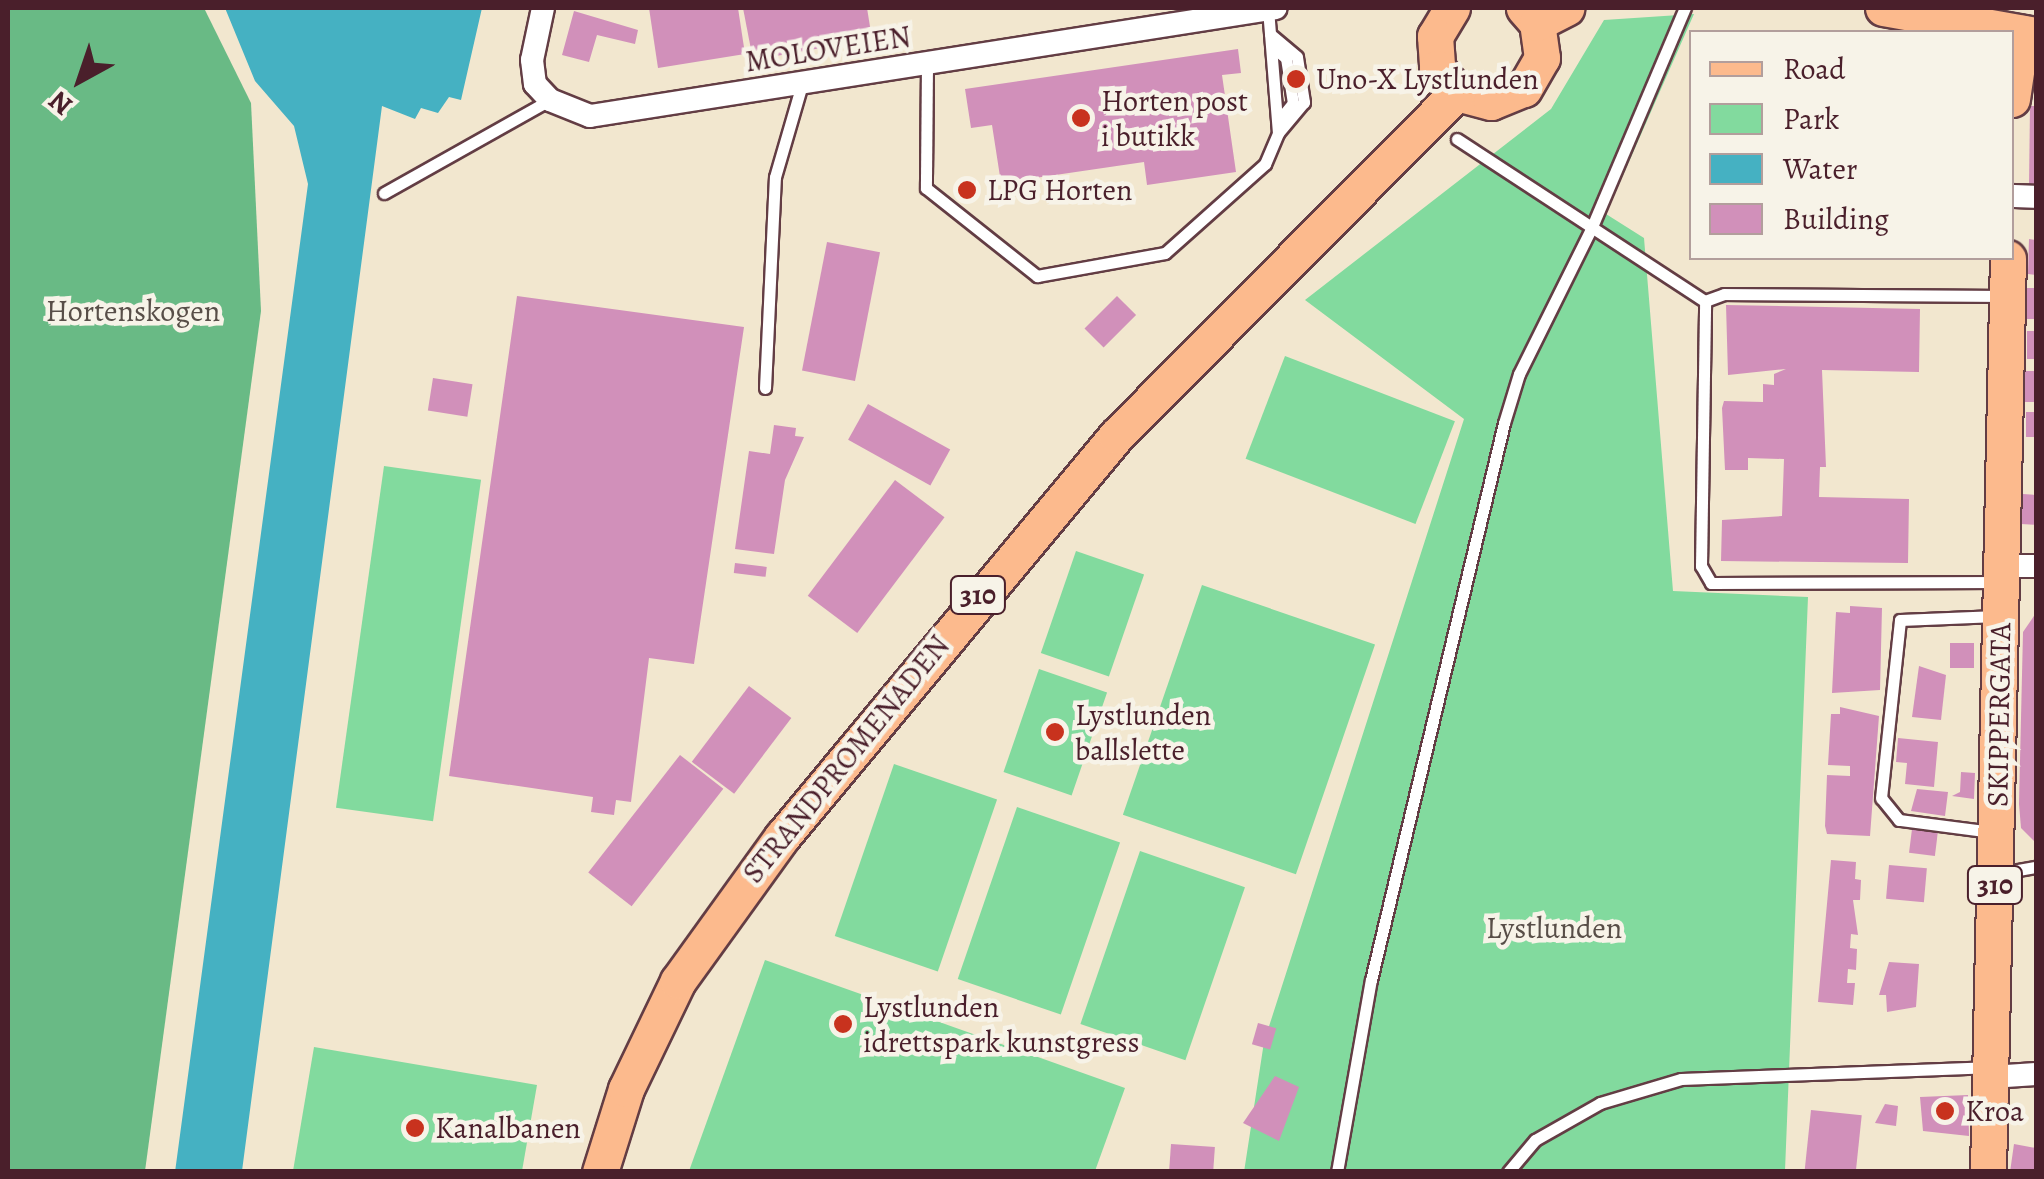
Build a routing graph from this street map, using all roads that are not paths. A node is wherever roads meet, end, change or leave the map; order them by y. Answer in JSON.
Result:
{"nodes":[{"id":1,"x":543,"y":8,"type":"edge"},
{"id":2,"x":1272,"y":8,"type":"edge"},
{"id":3,"x":1684,"y":8,"type":"edge"},
{"id":4,"x":1883,"y":8,"type":"edge"},
{"id":5,"x":1440,"y":12,"type":"edge"},
{"id":6,"x":1542,"y":13,"type":"edge"},
{"id":7,"x":2007,"y":30,"type":"edge"},
{"id":8,"x":2029,"y":34,"type":"edge"},
{"id":9,"x":1271,"y":40,"type":"junction"},
{"id":10,"x":928,"y":64,"type":"junction"},
{"id":11,"x":802,"y":84,"type":"junction"},
{"id":12,"x":2014,"y":91,"type":"edge"},
{"id":13,"x":1457,"y":93,"type":"junction"},
{"id":14,"x":550,"y":100,"type":"junction"},
{"id":15,"x":1278,"y":128,"type":"junction"},
{"id":16,"x":1457,"y":139,"type":"dead end"},
{"id":17,"x":384,"y":193,"type":"dead end"},
{"id":18,"x":1590,"y":229,"type":"junction"},
{"id":19,"x":2008,"y":260,"type":"edge"},
{"id":20,"x":2007,"y":296,"type":"junction"},
{"id":21,"x":1704,"y":301,"type":"junction"},
{"id":22,"x":765,"y":388,"type":"dead end"},
{"id":23,"x":2011,"y":583,"type":"edge"},
{"id":24,"x":1997,"y":832,"type":"junction"},
{"id":25,"x":2036,"y":866,"type":"edge"},
{"id":26,"x":1996,"y":874,"type":"junction"},
{"id":27,"x":1991,"y":1072,"type":"junction"},
{"id":28,"x":2036,"y":1074,"type":"edge"},
{"id":29,"x":600,"y":1172,"type":"edge"},
{"id":30,"x":1337,"y":1172,"type":"edge"},
{"id":31,"x":1508,"y":1172,"type":"edge"},
{"id":32,"x":1988,"y":1172,"type":"edge"}],
"edges":[{"from":1,"to":14,"type":"street"},
{"from":2,"to":9,"type":"lane"},
{"from":2,"to":10,"type":"street","name":"MOLOVEIEN"},
{"from":3,"to":18,"type":"lane"},
{"from":4,"to":7,"type":"main road"},
{"from":5,"to":13,"type":"main road"},
{"from":6,"to":13,"type":"main road"},
{"from":8,"to":12,"type":"main road"},
{"from":9,"to":15,"type":"lane"},
{"from":9,"to":15,"type":"lane"},
{"from":10,"to":11,"type":"street","name":"MOLOVEIEN"},
{"from":10,"to":15,"type":"lane"},
{"from":11,"to":14,"type":"street","name":"MOLOVEIEN"},
{"from":11,"to":22,"type":"lane"},
{"from":13,"to":29,"type":"main road","name":"STRANDPROMENADEN","number":"310"},
{"from":14,"to":17,"type":"lane"},
{"from":16,"to":18,"type":"lane"},
{"from":18,"to":21,"type":"lane"},
{"from":18,"to":30,"type":"lane"},
{"from":19,"to":20,"type":"main road","name":"SKIPPERGATA","number":"310"},
{"from":20,"to":21,"type":"lane"},
{"from":20,"to":23,"type":"main road","name":"SKIPPERGATA","number":"310"},
{"from":21,"to":23,"type":"lane"},
{"from":23,"to":24,"type":"main road","name":"SKIPPERGATA","number":"310"},
{"from":23,"to":24,"type":"lane"},
{"from":24,"to":26,"type":"main road","name":"SKIPPERGATA","number":"310"},
{"from":25,"to":26,"type":"lane"},
{"from":26,"to":27,"type":"main road","name":"SKIPPERGATA","number":"310"},
{"from":27,"to":28,"type":"street"},
{"from":27,"to":31,"type":"lane"},
{"from":27,"to":32,"type":"main road","name":"SKIPPERGATA","number":"310"}]}
